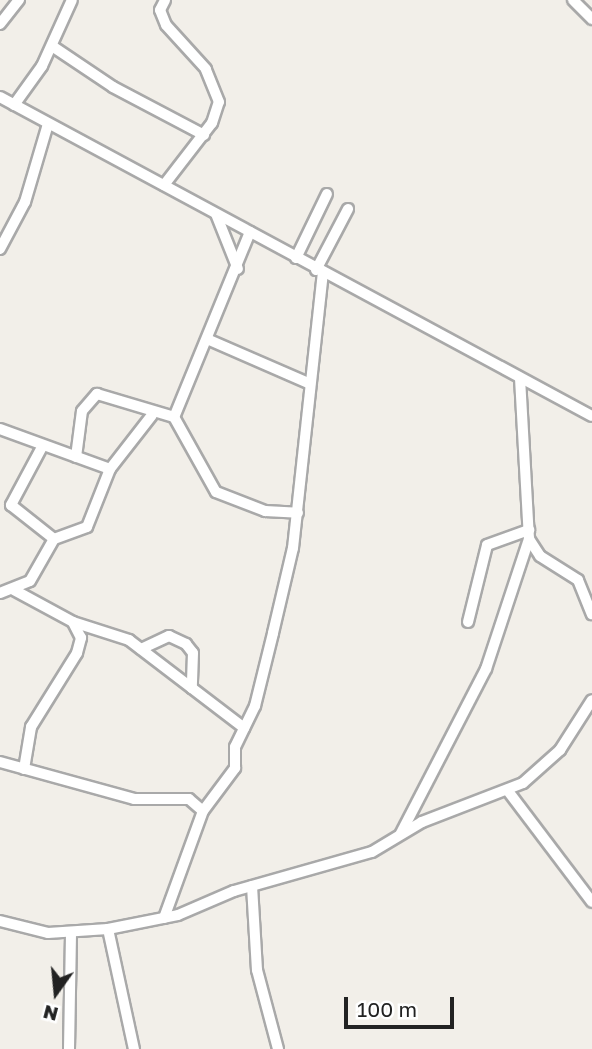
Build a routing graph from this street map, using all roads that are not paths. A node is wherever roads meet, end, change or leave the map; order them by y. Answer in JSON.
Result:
{"nodes":[{"id":1,"x":19,"y":0,"type":"edge"},
{"id":2,"x":72,"y":0,"type":"edge"},
{"id":3,"x":165,"y":0,"type":"edge"},
{"id":4,"x":573,"y":0,"type":"edge"},
{"id":5,"x":592,"y":19,"type":"edge"},
{"id":6,"x":0,"y":24,"type":"edge"},
{"id":7,"x":52,"y":46,"type":"junction"},
{"id":8,"x":0,"y":97,"type":"edge"},
{"id":9,"x":14,"y":105,"type":"junction"},
{"id":10,"x":48,"y":124,"type":"junction"},
{"id":11,"x":204,"y":135,"type":"junction"},
{"id":12,"x":164,"y":186,"type":"junction"},
{"id":13,"x":327,"y":194,"type":"dead end"},
{"id":14,"x":348,"y":209,"type":"dead end"},
{"id":15,"x":216,"y":214,"type":"junction"},
{"id":16,"x":250,"y":232,"type":"junction"},
{"id":17,"x":1,"y":242,"type":"edge"},
{"id":18,"x":296,"y":258,"type":"junction"},
{"id":19,"x":238,"y":269,"type":"junction"},
{"id":20,"x":319,"y":272,"type":"junction"},
{"id":21,"x":207,"y":340,"type":"junction"},
{"id":22,"x":520,"y":378,"type":"junction"},
{"id":23,"x":308,"y":383,"type":"junction"},
{"id":24,"x":152,"y":415,"type":"junction"},
{"id":25,"x":592,"y":416,"type":"edge"},
{"id":26,"x":174,"y":417,"type":"junction"},
{"id":27,"x":0,"y":429,"type":"edge"},
{"id":28,"x":42,"y":447,"type":"junction"},
{"id":29,"x":76,"y":457,"type":"junction"},
{"id":30,"x":110,"y":469,"type":"junction"},
{"id":31,"x":298,"y":513,"type":"junction"},
{"id":32,"x":529,"y":535,"type":"junction"},
{"id":33,"x":54,"y":539,"type":"junction"},
{"id":34,"x":14,"y":590,"type":"junction"},
{"id":35,"x":0,"y":593,"type":"edge"},
{"id":36,"x":592,"y":614,"type":"edge"},
{"id":37,"x":73,"y":622,"type":"junction"},
{"id":38,"x":468,"y":622,"type":"dead end"},
{"id":39,"x":141,"y":649,"type":"junction"},
{"id":40,"x":192,"y":688,"type":"junction"},
{"id":41,"x":592,"y":700,"type":"edge"},
{"id":42,"x":244,"y":728,"type":"junction"},
{"id":43,"x":0,"y":762,"type":"edge"},
{"id":44,"x":24,"y":769,"type":"junction"},
{"id":45,"x":214,"y":789,"type":"junction"},
{"id":46,"x":508,"y":791,"type":"junction"},
{"id":47,"x":188,"y":799,"type":"junction"},
{"id":48,"x":203,"y":811,"type":"junction"},
{"id":49,"x":401,"y":833,"type":"junction"},
{"id":50,"x":252,"y":886,"type":"junction"},
{"id":51,"x":592,"y":902,"type":"edge"},
{"id":52,"x":164,"y":918,"type":"junction"},
{"id":53,"x":0,"y":921,"type":"edge"},
{"id":54,"x":108,"y":929,"type":"junction"},
{"id":55,"x":71,"y":934,"type":"junction"},
{"id":56,"x":69,"y":1049,"type":"edge"},
{"id":57,"x":134,"y":1049,"type":"edge"},
{"id":58,"x":278,"y":1049,"type":"edge"}],
"edges":[{"from":1,"to":6,"type":"street"},
{"from":2,"to":7,"type":"street"},
{"from":3,"to":11,"type":"street"},
{"from":4,"to":5,"type":"street"},
{"from":7,"to":9,"type":"street"},
{"from":7,"to":11,"type":"street"},
{"from":8,"to":9,"type":"street"},
{"from":9,"to":10,"type":"street"},
{"from":10,"to":12,"type":"street"},
{"from":10,"to":17,"type":"street"},
{"from":11,"to":12,"type":"street"},
{"from":12,"to":15,"type":"street"},
{"from":13,"to":18,"type":"street"},
{"from":14,"to":20,"type":"street"},
{"from":15,"to":16,"type":"street"},
{"from":15,"to":19,"type":"street"},
{"from":16,"to":18,"type":"street"},
{"from":16,"to":19,"type":"street"},
{"from":18,"to":20,"type":"street"},
{"from":19,"to":21,"type":"street"},
{"from":20,"to":22,"type":"street"},
{"from":20,"to":23,"type":"street"},
{"from":21,"to":23,"type":"street"},
{"from":21,"to":26,"type":"street"},
{"from":22,"to":25,"type":"street"},
{"from":22,"to":32,"type":"street"},
{"from":23,"to":31,"type":"street"},
{"from":24,"to":26,"type":"street"},
{"from":24,"to":29,"type":"street"},
{"from":24,"to":30,"type":"street"},
{"from":26,"to":31,"type":"street"},
{"from":27,"to":28,"type":"street"},
{"from":28,"to":29,"type":"street"},
{"from":28,"to":33,"type":"street"},
{"from":29,"to":30,"type":"street"},
{"from":30,"to":33,"type":"street"},
{"from":31,"to":42,"type":"street"},
{"from":32,"to":36,"type":"street"},
{"from":32,"to":38,"type":"street"},
{"from":32,"to":49,"type":"street"},
{"from":33,"to":34,"type":"street"},
{"from":34,"to":35,"type":"street"},
{"from":34,"to":37,"type":"street"},
{"from":37,"to":39,"type":"street"},
{"from":37,"to":44,"type":"street"},
{"from":39,"to":40,"type":"street"},
{"from":39,"to":40,"type":"street"},
{"from":40,"to":42,"type":"street"},
{"from":41,"to":46,"type":"street"},
{"from":42,"to":45,"type":"street"},
{"from":43,"to":44,"type":"street"},
{"from":44,"to":47,"type":"street"},
{"from":45,"to":47,"type":"street"},
{"from":45,"to":48,"type":"street"},
{"from":46,"to":49,"type":"street"},
{"from":46,"to":51,"type":"street"},
{"from":47,"to":48,"type":"street"},
{"from":48,"to":52,"type":"street"},
{"from":49,"to":50,"type":"street"},
{"from":50,"to":52,"type":"street"},
{"from":50,"to":58,"type":"street"},
{"from":52,"to":54,"type":"street"},
{"from":53,"to":55,"type":"street"},
{"from":54,"to":55,"type":"street"},
{"from":54,"to":57,"type":"street"},
{"from":55,"to":56,"type":"street"}]}
